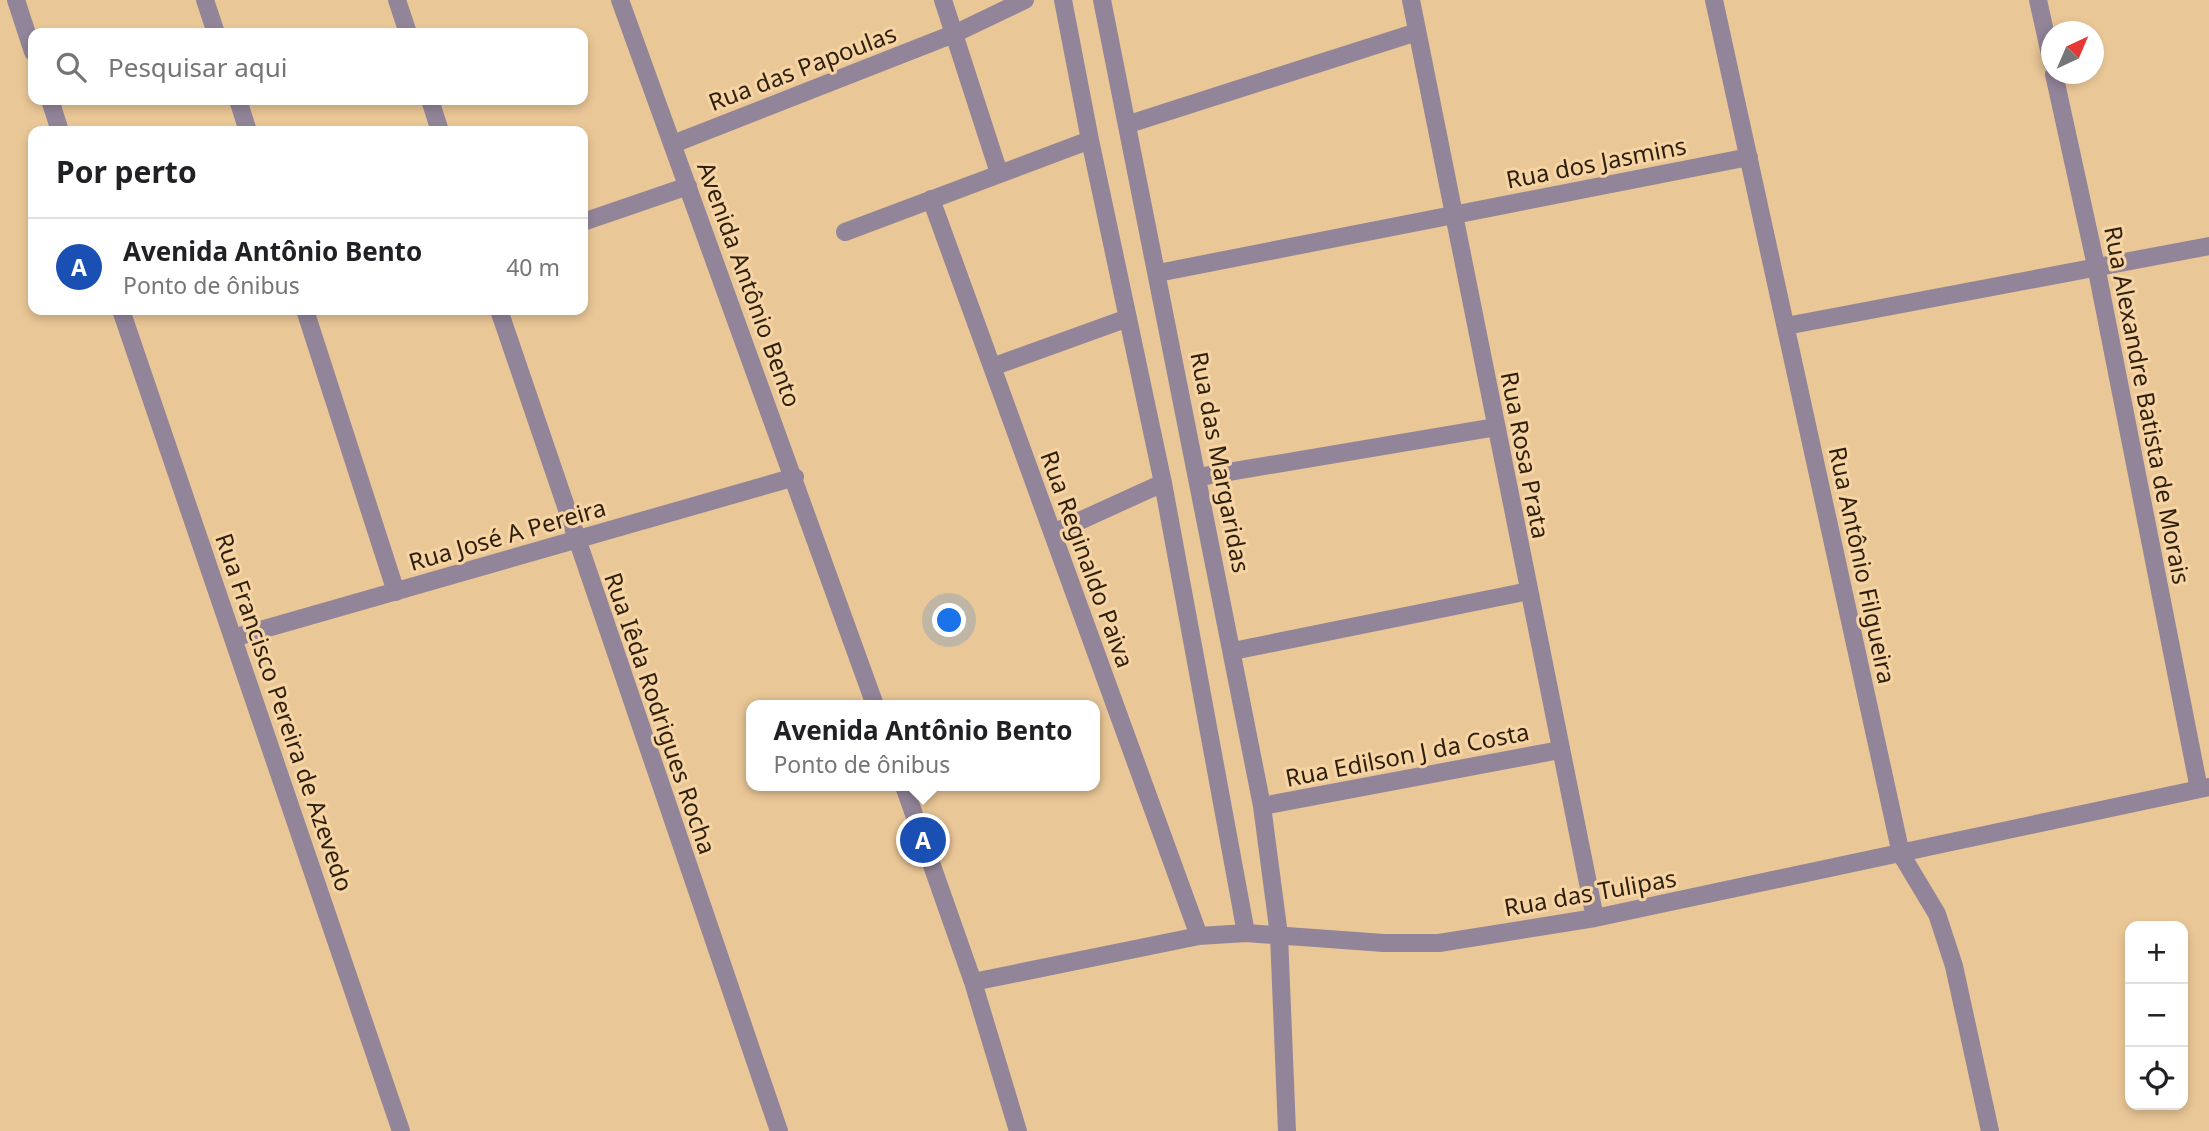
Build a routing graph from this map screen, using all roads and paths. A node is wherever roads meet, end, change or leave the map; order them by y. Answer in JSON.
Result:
{"nodes":[{"id":1,"x":16,"y":0,"type":"edge"},
{"id":2,"x":205,"y":0,"type":"edge"},
{"id":3,"x":397,"y":0,"type":"edge"},
{"id":4,"x":620,"y":0,"type":"edge"},
{"id":5,"x":943,"y":0,"type":"edge"},
{"id":6,"x":1025,"y":0,"type":"edge"},
{"id":7,"x":1063,"y":0,"type":"edge"},
{"id":8,"x":1102,"y":0,"type":"edge"},
{"id":9,"x":1411,"y":0,"type":"edge"},
{"id":10,"x":1714,"y":0,"type":"edge"},
{"id":11,"x":2038,"y":0,"type":"edge"},
{"id":12,"x":2043,"y":21,"type":"edge"},
{"id":13,"x":214,"y":28,"type":"edge"},
{"id":14,"x":406,"y":28,"type":"edge"},
{"id":15,"x":1417,"y":32,"type":"junction"},
{"id":16,"x":956,"y":33,"type":"junction"},
{"id":17,"x":28,"y":37,"type":"edge"},
{"id":18,"x":2056,"y":84,"type":"edge"},
{"id":19,"x":52,"y":105,"type":"edge"},
{"id":20,"x":240,"y":105,"type":"edge"},
{"id":21,"x":432,"y":105,"type":"edge"},
{"id":22,"x":1129,"y":124,"type":"junction"},
{"id":23,"x":58,"y":126,"type":"edge"},
{"id":24,"x":246,"y":126,"type":"edge"},
{"id":25,"x":438,"y":126,"type":"edge"},
{"id":26,"x":1090,"y":140,"type":"junction"},
{"id":27,"x":673,"y":144,"type":"junction"},
{"id":28,"x":1749,"y":157,"type":"junction"},
{"id":29,"x":999,"y":173,"type":"junction"},
{"id":30,"x":688,"y":186,"type":"junction"},
{"id":31,"x":931,"y":199,"type":"junction"},
{"id":32,"x":1453,"y":215,"type":"junction"},
{"id":33,"x":588,"y":220,"type":"edge"},
{"id":34,"x":845,"y":232,"type":"dead end"},
{"id":35,"x":2209,"y":246,"type":"edge"},
{"id":36,"x":2096,"y":266,"type":"junction"},
{"id":37,"x":1158,"y":273,"type":"junction"},
{"id":38,"x":123,"y":315,"type":"edge"},
{"id":39,"x":307,"y":315,"type":"edge"},
{"id":40,"x":501,"y":315,"type":"edge"},
{"id":41,"x":1128,"y":318,"type":"junction"},
{"id":42,"x":1786,"y":326,"type":"junction"},
{"id":43,"x":992,"y":367,"type":"junction"},
{"id":44,"x":1496,"y":427,"type":"junction"},
{"id":45,"x":795,"y":477,"type":"junction"},
{"id":46,"x":1199,"y":477,"type":"junction"},
{"id":47,"x":1163,"y":483,"type":"junction"},
{"id":48,"x":1053,"y":533,"type":"junction"},
{"id":49,"x":576,"y":540,"type":"junction"},
{"id":50,"x":1529,"y":591,"type":"junction"},
{"id":51,"x":396,"y":592,"type":"junction"},
{"id":52,"x":233,"y":638,"type":"junction"},
{"id":53,"x":1233,"y":651,"type":"junction"},
{"id":54,"x":873,"y":700,"type":"edge"},
{"id":55,"x":1560,"y":750,"type":"junction"},
{"id":56,"x":2204,"y":788,"type":"edge"},
{"id":57,"x":906,"y":791,"type":"edge"},
{"id":58,"x":1262,"y":806,"type":"junction"},
{"id":59,"x":1901,"y":854,"type":"junction"},
{"id":60,"x":1595,"y":918,"type":"junction"},
{"id":61,"x":1246,"y":933,"type":"junction"},
{"id":62,"x":1279,"y":935,"type":"junction"},
{"id":63,"x":1199,"y":936,"type":"junction"},
{"id":64,"x":973,"y":982,"type":"junction"},
{"id":65,"x":401,"y":1131,"type":"edge"},
{"id":66,"x":779,"y":1131,"type":"edge"},
{"id":67,"x":1018,"y":1131,"type":"edge"},
{"id":68,"x":1287,"y":1131,"type":"edge"},
{"id":69,"x":1990,"y":1131,"type":"edge"}],
"edges":[{"from":1,"to":17,"type":"street"},
{"from":2,"to":13,"type":"street"},
{"from":3,"to":14,"type":"street"},
{"from":4,"to":27,"type":"street","name":"Avenida Antônio Bento"},
{"from":5,"to":16,"type":"street"},
{"from":6,"to":16,"type":"street","name":"Rua das Papoulas"},
{"from":7,"to":26,"type":"street"},
{"from":8,"to":22,"type":"street","name":"Rua das Margaridas"},
{"from":9,"to":15,"type":"street","name":"Rua Rosa Prata"},
{"from":10,"to":28,"type":"street","name":"Rua Antônio Filgueira"},
{"from":11,"to":12,"type":"street"},
{"from":15,"to":22,"type":"street"},
{"from":15,"to":32,"type":"street","name":"Rua Rosa Prata"},
{"from":16,"to":27,"type":"street","name":"Rua das Papoulas"},
{"from":16,"to":29,"type":"street"},
{"from":18,"to":36,"type":"street","name":"Rua Alexandre Batista de Morais"},
{"from":19,"to":23,"type":"street"},
{"from":20,"to":24,"type":"street"},
{"from":21,"to":25,"type":"street"},
{"from":22,"to":37,"type":"street","name":"Rua das Margaridas"},
{"from":26,"to":29,"type":"street"},
{"from":26,"to":41,"type":"street"},
{"from":27,"to":30,"type":"street","name":"Avenida Antônio Bento"},
{"from":28,"to":32,"type":"street","name":"Rua dos Jasmins"},
{"from":28,"to":42,"type":"street","name":"Rua Antônio Filgueira"},
{"from":29,"to":31,"type":"street"},
{"from":30,"to":33,"type":"street"},
{"from":30,"to":45,"type":"street","name":"Avenida Antônio Bento"},
{"from":31,"to":34,"type":"street"},
{"from":31,"to":43,"type":"street","name":"Rua Reginaldo Paiva"},
{"from":32,"to":37,"type":"street"},
{"from":32,"to":44,"type":"street","name":"Rua Rosa Prata"},
{"from":35,"to":36,"type":"street"},
{"from":36,"to":42,"type":"street"},
{"from":36,"to":56,"type":"street","name":"Rua Alexandre Batista de Morais"},
{"from":37,"to":46,"type":"street","name":"Rua das Margaridas"},
{"from":38,"to":52,"type":"street","name":"Rua Francisco Pereira de Azevedo"},
{"from":39,"to":51,"type":"street"},
{"from":40,"to":49,"type":"street","name":"Rua Iêda Rodrigues Rocha"},
{"from":41,"to":43,"type":"street"},
{"from":41,"to":47,"type":"street"},
{"from":42,"to":59,"type":"street","name":"Rua Antônio Filgueira"},
{"from":43,"to":48,"type":"street","name":"Rua Reginaldo Paiva"},
{"from":44,"to":46,"type":"street"},
{"from":44,"to":50,"type":"street","name":"Rua Rosa Prata"},
{"from":45,"to":49,"type":"street","name":"Rua José A Pereira"},
{"from":45,"to":54,"type":"street","name":"Avenida Antônio Bento"},
{"from":46,"to":53,"type":"street","name":"Rua das Margaridas"},
{"from":47,"to":48,"type":"street"},
{"from":47,"to":61,"type":"street"},
{"from":48,"to":63,"type":"street","name":"Rua Reginaldo Paiva"},
{"from":49,"to":51,"type":"street","name":"Rua José A Pereira"},
{"from":49,"to":66,"type":"street","name":"Rua Iêda Rodrigues Rocha"},
{"from":50,"to":53,"type":"street"},
{"from":50,"to":55,"type":"street","name":"Rua Rosa Prata"},
{"from":51,"to":52,"type":"street","name":"Rua José A Pereira"},
{"from":52,"to":65,"type":"street","name":"Rua Francisco Pereira de Azevedo"},
{"from":53,"to":58,"type":"street","name":"Rua das Margaridas"},
{"from":55,"to":58,"type":"street","name":"Rua Edilson J da Costa"},
{"from":55,"to":60,"type":"street","name":"Rua Rosa Prata"},
{"from":56,"to":59,"type":"street","name":"Rua das Tulipas"},
{"from":57,"to":64,"type":"street"},
{"from":58,"to":62,"type":"street","name":"Rua das Margaridas"},
{"from":59,"to":60,"type":"street","name":"Rua das Tulipas"},
{"from":59,"to":69,"type":"street","name":"Rua Antônio Filgueira"},
{"from":60,"to":62,"type":"street","name":"Rua das Tulipas"},
{"from":61,"to":62,"type":"street","name":"Rua das Tulipas"},
{"from":61,"to":63,"type":"street","name":"Rua das Tulipas"},
{"from":62,"to":68,"type":"street","name":"Rua das Margaridas"},
{"from":63,"to":64,"type":"street","name":"Rua das Tulipas"},
{"from":64,"to":67,"type":"street"}]}
